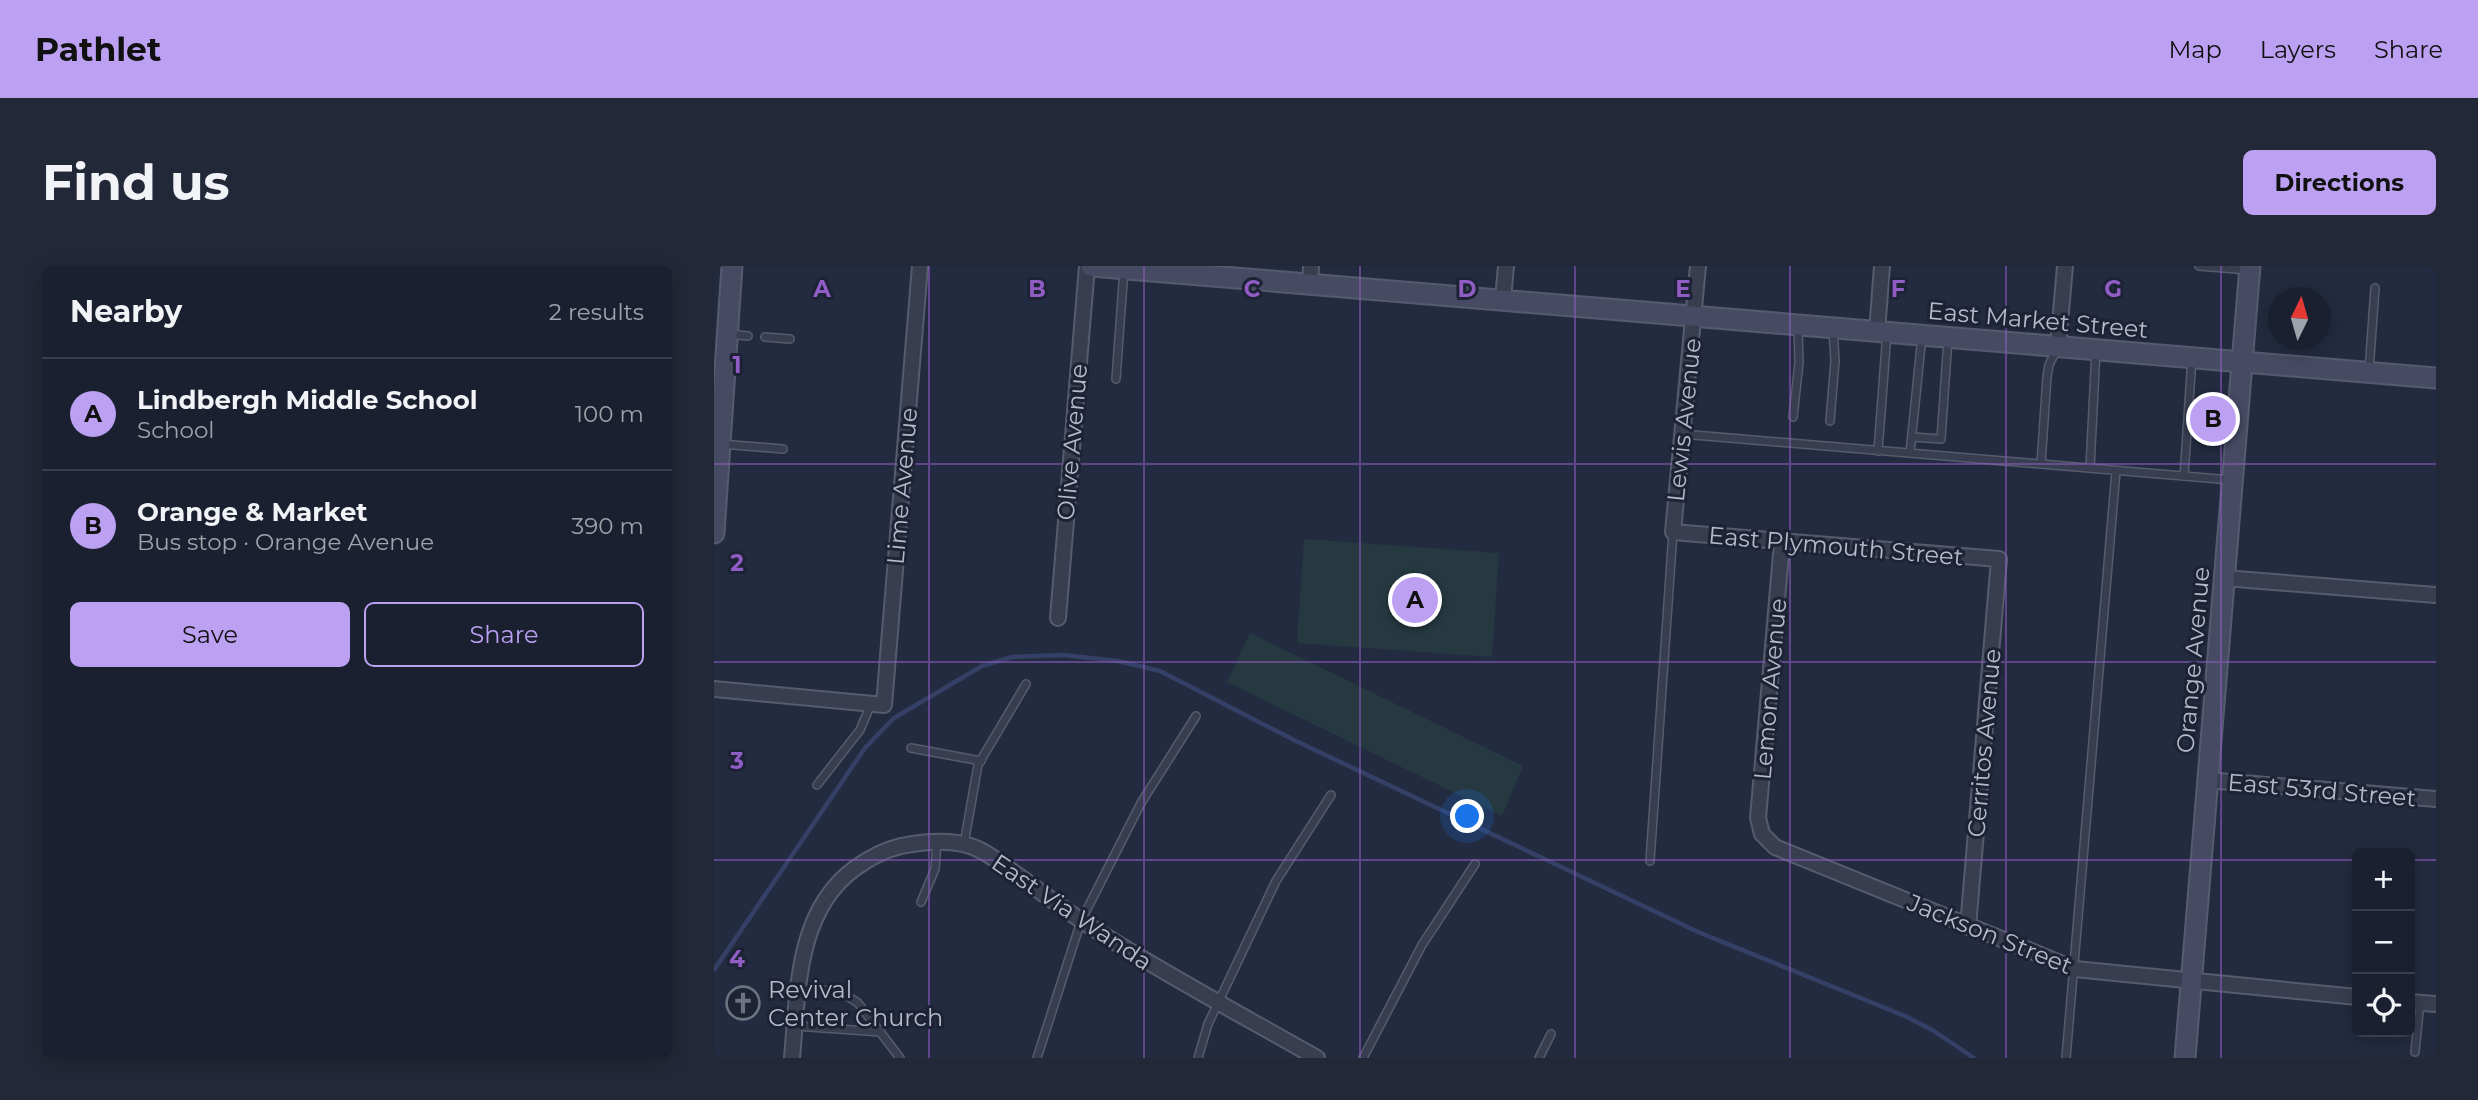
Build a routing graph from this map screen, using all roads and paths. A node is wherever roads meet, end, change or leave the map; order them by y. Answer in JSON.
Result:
{"nodes":[{"id":1,"x":732,"y":266,"type":"edge"},
{"id":2,"x":920,"y":266,"type":"edge"},
{"id":3,"x":1089,"y":266,"type":"edge"},
{"id":4,"x":1506,"y":266,"type":"edge"},
{"id":5,"x":1698,"y":266,"type":"edge"},
{"id":6,"x":1882,"y":266,"type":"edge"},
{"id":7,"x":2065,"y":266,"type":"edge"},
{"id":8,"x":2199,"y":266,"type":"edge"},
{"id":9,"x":1118,"y":268,"type":"edge"},
{"id":10,"x":2250,"y":268,"type":"edge"},
{"id":11,"x":1310,"y":274,"type":"edge"},
{"id":12,"x":2375,"y":288,"type":"dead end"},
{"id":13,"x":1503,"y":299,"type":"junction"},
{"id":14,"x":1694,"y":316,"type":"junction"},
{"id":15,"x":1798,"y":326,"type":"junction"},
{"id":16,"x":1833,"y":329,"type":"junction"},
{"id":17,"x":1882,"y":332,"type":"junction"},
{"id":18,"x":727,"y":334,"type":"junction"},
{"id":19,"x":1922,"y":335,"type":"junction"},
{"id":20,"x":748,"y":336,"type":"dead end"},
{"id":21,"x":765,"y":337,"type":"dead end"},
{"id":22,"x":1949,"y":337,"type":"junction"},
{"id":23,"x":790,"y":339,"type":"dead end"},
{"id":24,"x":2058,"y":346,"type":"junction"},
{"id":25,"x":2096,"y":349,"type":"junction"},
{"id":26,"x":2192,"y":357,"type":"junction"},
{"id":27,"x":2241,"y":361,"type":"junction"},
{"id":28,"x":2368,"y":372,"type":"junction"},
{"id":29,"x":2436,"y":378,"type":"edge"},
{"id":30,"x":1116,"y":379,"type":"dead end"},
{"id":31,"x":1793,"y":417,"type":"dead end"},
{"id":32,"x":1830,"y":421,"type":"dead end"},
{"id":33,"x":1682,"y":434,"type":"junction"},
{"id":34,"x":1912,"y":437,"type":"junction"},
{"id":35,"x":1941,"y":439,"type":"junction"},
{"id":36,"x":720,"y":444,"type":"junction"},
{"id":37,"x":783,"y":449,"type":"dead end"},
{"id":38,"x":1878,"y":451,"type":"junction"},
{"id":39,"x":1910,"y":453,"type":"junction"},
{"id":40,"x":1940,"y":456,"type":"junction"},
{"id":41,"x":2041,"y":464,"type":"junction"},
{"id":42,"x":2090,"y":468,"type":"junction"},
{"id":43,"x":2116,"y":471,"type":"junction"},
{"id":44,"x":2184,"y":476,"type":"junction"},
{"id":45,"x":2231,"y":480,"type":"junction"},
{"id":46,"x":1673,"y":532,"type":"junction"},
{"id":47,"x":714,"y":533,"type":"edge"},
{"id":48,"x":1782,"y":543,"type":"junction"},
{"id":49,"x":1999,"y":559,"type":"joint"},
{"id":50,"x":2224,"y":578,"type":"junction"},
{"id":51,"x":2436,"y":595,"type":"edge"},
{"id":52,"x":1058,"y":618,"type":"dead end"},
{"id":53,"x":1026,"y":684,"type":"dead end"},
{"id":54,"x":714,"y":689,"type":"edge"},
{"id":55,"x":877,"y":704,"type":"junction"},
{"id":56,"x":1196,"y":716,"type":"dead end"},
{"id":57,"x":911,"y":748,"type":"dead end"},
{"id":58,"x":981,"y":761,"type":"junction"},
{"id":59,"x":2207,"y":780,"type":"junction"},
{"id":60,"x":817,"y":785,"type":"dead end"},
{"id":61,"x":1331,"y":795,"type":"dead end"},
{"id":62,"x":2436,"y":799,"type":"edge"},
{"id":63,"x":1762,"y":834,"type":"joint"},
{"id":64,"x":937,"y":842,"type":"junction"},
{"id":65,"x":964,"y":845,"type":"junction"},
{"id":66,"x":1650,"y":861,"type":"dead end"},
{"id":67,"x":1475,"y":864,"type":"dead end"},
{"id":68,"x":921,"y":902,"type":"dead end"},
{"id":69,"x":1081,"y":921,"type":"junction"},
{"id":70,"x":1968,"y":927,"type":"junction"},
{"id":71,"x":2075,"y":969,"type":"junction"},
{"id":72,"x":2191,"y":982,"type":"junction"},
{"id":73,"x":798,"y":989,"type":"junction"},
{"id":74,"x":2352,"y":997,"type":"edge"},
{"id":75,"x":1219,"y":1002,"type":"junction"},
{"id":76,"x":2415,"y":1002,"type":"edge"},
{"id":77,"x":2436,"y":1004,"type":"edge"},
{"id":78,"x":795,"y":1026,"type":"junction"},
{"id":79,"x":881,"y":1032,"type":"junction"},
{"id":80,"x":1551,"y":1034,"type":"dead end"},
{"id":81,"x":2415,"y":1037,"type":"edge"},
{"id":82,"x":2415,"y":1052,"type":"dead end"},
{"id":83,"x":792,"y":1058,"type":"edge"},
{"id":84,"x":900,"y":1058,"type":"edge"},
{"id":85,"x":1037,"y":1058,"type":"edge"},
{"id":86,"x":1198,"y":1058,"type":"edge"},
{"id":87,"x":1317,"y":1058,"type":"edge"},
{"id":88,"x":1363,"y":1058,"type":"edge"},
{"id":89,"x":1539,"y":1058,"type":"edge"},
{"id":90,"x":2066,"y":1058,"type":"edge"},
{"id":91,"x":2185,"y":1058,"type":"edge"}],
"edges":[{"from":1,"to":18,"type":"street"},
{"from":2,"to":55,"type":"street","name":"Lime Avenue"},
{"from":3,"to":9,"type":"street","name":"East Market Street"},
{"from":3,"to":52,"type":"street","name":"Olive Avenue"},
{"from":4,"to":13,"type":"street"},
{"from":5,"to":14,"type":"street","name":"Lewis Avenue"},
{"from":6,"to":17,"type":"street"},
{"from":7,"to":24,"type":"street"},
{"from":8,"to":10,"type":"lane"},
{"from":9,"to":11,"type":"street","name":"East Market Street"},
{"from":9,"to":30,"type":"lane"},
{"from":10,"to":27,"type":"street","name":"Orange Avenue"},
{"from":11,"to":13,"type":"street","name":"East Market Street"},
{"from":12,"to":28,"type":"lane"},
{"from":13,"to":14,"type":"street","name":"East Market Street"},
{"from":14,"to":15,"type":"street","name":"East Market Street"},
{"from":14,"to":33,"type":"street","name":"Lewis Avenue"},
{"from":15,"to":16,"type":"street","name":"East Market Street"},
{"from":15,"to":31,"type":"lane"},
{"from":16,"to":17,"type":"street","name":"East Market Street"},
{"from":16,"to":32,"type":"lane"},
{"from":17,"to":19,"type":"street","name":"East Market Street"},
{"from":17,"to":38,"type":"lane"},
{"from":18,"to":20,"type":"lane"},
{"from":18,"to":36,"type":"street"},
{"from":19,"to":22,"type":"street","name":"East Market Street"},
{"from":19,"to":34,"type":"lane"},
{"from":21,"to":23,"type":"lane"},
{"from":22,"to":24,"type":"street","name":"East Market Street"},
{"from":22,"to":35,"type":"lane"},
{"from":24,"to":25,"type":"street","name":"East Market Street"},
{"from":24,"to":41,"type":"lane"},
{"from":25,"to":26,"type":"street","name":"East Market Street"},
{"from":25,"to":42,"type":"lane"},
{"from":26,"to":27,"type":"street","name":"East Market Street"},
{"from":26,"to":44,"type":"lane"},
{"from":27,"to":28,"type":"street","name":"East Market Street"},
{"from":27,"to":45,"type":"street","name":"Orange Avenue"},
{"from":28,"to":29,"type":"street","name":"East Market Street"},
{"from":33,"to":38,"type":"lane"},
{"from":33,"to":46,"type":"street","name":"Lewis Avenue"},
{"from":34,"to":35,"type":"lane"},
{"from":34,"to":39,"type":"lane"},
{"from":35,"to":40,"type":"lane"},
{"from":36,"to":37,"type":"lane"},
{"from":36,"to":47,"type":"street"},
{"from":38,"to":39,"type":"lane"},
{"from":39,"to":40,"type":"lane"},
{"from":40,"to":41,"type":"lane"},
{"from":41,"to":42,"type":"lane"},
{"from":42,"to":43,"type":"lane"},
{"from":43,"to":44,"type":"lane"},
{"from":43,"to":71,"type":"lane"},
{"from":44,"to":45,"type":"lane"},
{"from":45,"to":50,"type":"street","name":"Orange Avenue"},
{"from":46,"to":48,"type":"street","name":"East Plymouth Street"},
{"from":46,"to":66,"type":"lane"},
{"from":48,"to":49,"type":"street","name":"East Plymouth Street"},
{"from":48,"to":63,"type":"street","name":"Lemon Avenue"},
{"from":49,"to":70,"type":"street","name":"Cerritos Avenue"},
{"from":50,"to":51,"type":"street"},
{"from":50,"to":59,"type":"street","name":"Orange Avenue"},
{"from":53,"to":58,"type":"lane"},
{"from":54,"to":55,"type":"street"},
{"from":55,"to":60,"type":"lane"},
{"from":56,"to":69,"type":"lane"},
{"from":57,"to":58,"type":"lane"},
{"from":58,"to":65,"type":"lane"},
{"from":59,"to":62,"type":"street","name":"East 53rd Street"},
{"from":59,"to":72,"type":"street","name":"Orange Avenue"},
{"from":61,"to":75,"type":"lane"},
{"from":63,"to":70,"type":"street","name":"Jackson Street"},
{"from":64,"to":65,"type":"street","name":"East Via Wanda"},
{"from":64,"to":68,"type":"lane"},
{"from":64,"to":73,"type":"street","name":"East Via Wanda"},
{"from":65,"to":69,"type":"street","name":"East Via Wanda"},
{"from":67,"to":88,"type":"lane"},
{"from":69,"to":75,"type":"street","name":"East Via Wanda"},
{"from":69,"to":85,"type":"lane"},
{"from":70,"to":71,"type":"street","name":"Jackson Street"},
{"from":71,"to":72,"type":"street","name":"Jackson Street"},
{"from":71,"to":90,"type":"lane"},
{"from":72,"to":74,"type":"street","name":"Jackson Street"},
{"from":72,"to":91,"type":"street","name":"Orange Avenue"},
{"from":73,"to":78,"type":"street","name":"East Via Wanda"},
{"from":73,"to":79,"type":"lane"},
{"from":75,"to":86,"type":"lane"},
{"from":75,"to":87,"type":"street","name":"East Via Wanda"},
{"from":76,"to":77,"type":"street"},
{"from":78,"to":79,"type":"lane"},
{"from":78,"to":83,"type":"street","name":"East Via Wanda"},
{"from":79,"to":84,"type":"lane"},
{"from":80,"to":89,"type":"lane"},
{"from":81,"to":82,"type":"lane"}]}
